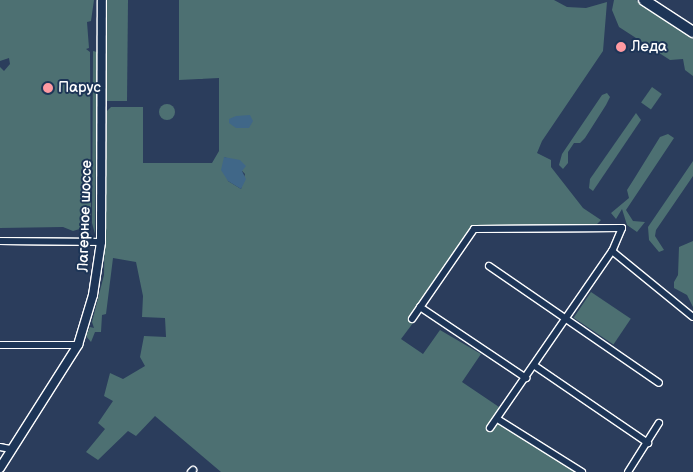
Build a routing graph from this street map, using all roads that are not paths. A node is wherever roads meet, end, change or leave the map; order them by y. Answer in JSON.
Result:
{"nodes":[{"id":1,"x":102,"y":0,"type":"edge"},
{"id":2,"x":644,"y":0,"type":"edge"},
{"id":3,"x":693,"y":32,"type":"edge"},
{"id":4,"x":0,"y":241,"type":"edge"},
{"id":5,"x":101,"y":242,"type":"junction"},
{"id":6,"x":612,"y":251,"type":"junction"},
{"id":7,"x":488,"y":266,"type":"dead end"},
{"id":8,"x":420,"y":307,"type":"junction"},
{"id":9,"x":693,"y":317,"type":"edge"},
{"id":10,"x":566,"y":318,"type":"junction"},
{"id":11,"x":412,"y":319,"type":"dead end"},
{"id":12,"x":0,"y":345,"type":"edge"},
{"id":13,"x":78,"y":345,"type":"junction"},
{"id":14,"x":535,"y":366,"type":"junction"},
{"id":15,"x":526,"y":378,"type":"junction"},
{"id":16,"x":659,"y":382,"type":"dead end"},
{"id":17,"x":498,"y":420,"type":"junction"},
{"id":18,"x":659,"y":423,"type":"dead end"},
{"id":19,"x":490,"y":428,"type":"dead end"},
{"id":20,"x":648,"y":443,"type":"junction"},
{"id":21,"x":0,"y":447,"type":"edge"},
{"id":22,"x":10,"y":449,"type":"junction"},
{"id":23,"x":0,"y":468,"type":"edge"},
{"id":24,"x":582,"y":472,"type":"edge"},
{"id":25,"x":628,"y":472,"type":"edge"}],
"edges":[{"from":1,"to":5,"type":"street","name":"Лагерное шоссе"},
{"from":2,"to":3,"type":"main road"},
{"from":4,"to":5,"type":"street"},
{"from":5,"to":13,"type":"street","name":"Лагерное шоссе"},
{"from":6,"to":8,"type":"street"},
{"from":6,"to":9,"type":"street"},
{"from":6,"to":10,"type":"street"},
{"from":7,"to":10,"type":"street"},
{"from":8,"to":11,"type":"street"},
{"from":8,"to":15,"type":"street"},
{"from":10,"to":14,"type":"street"},
{"from":10,"to":16,"type":"street"},
{"from":12,"to":13,"type":"street"},
{"from":13,"to":22,"type":"street","name":"Лагерное шоссе"},
{"from":14,"to":15,"type":"street"},
{"from":14,"to":20,"type":"street"},
{"from":15,"to":17,"type":"street"},
{"from":17,"to":19,"type":"street"},
{"from":17,"to":24,"type":"street"},
{"from":18,"to":20,"type":"street"},
{"from":20,"to":25,"type":"street"},
{"from":21,"to":22,"type":"street"},
{"from":22,"to":23,"type":"street","name":"Лагерное шоссе"}]}
